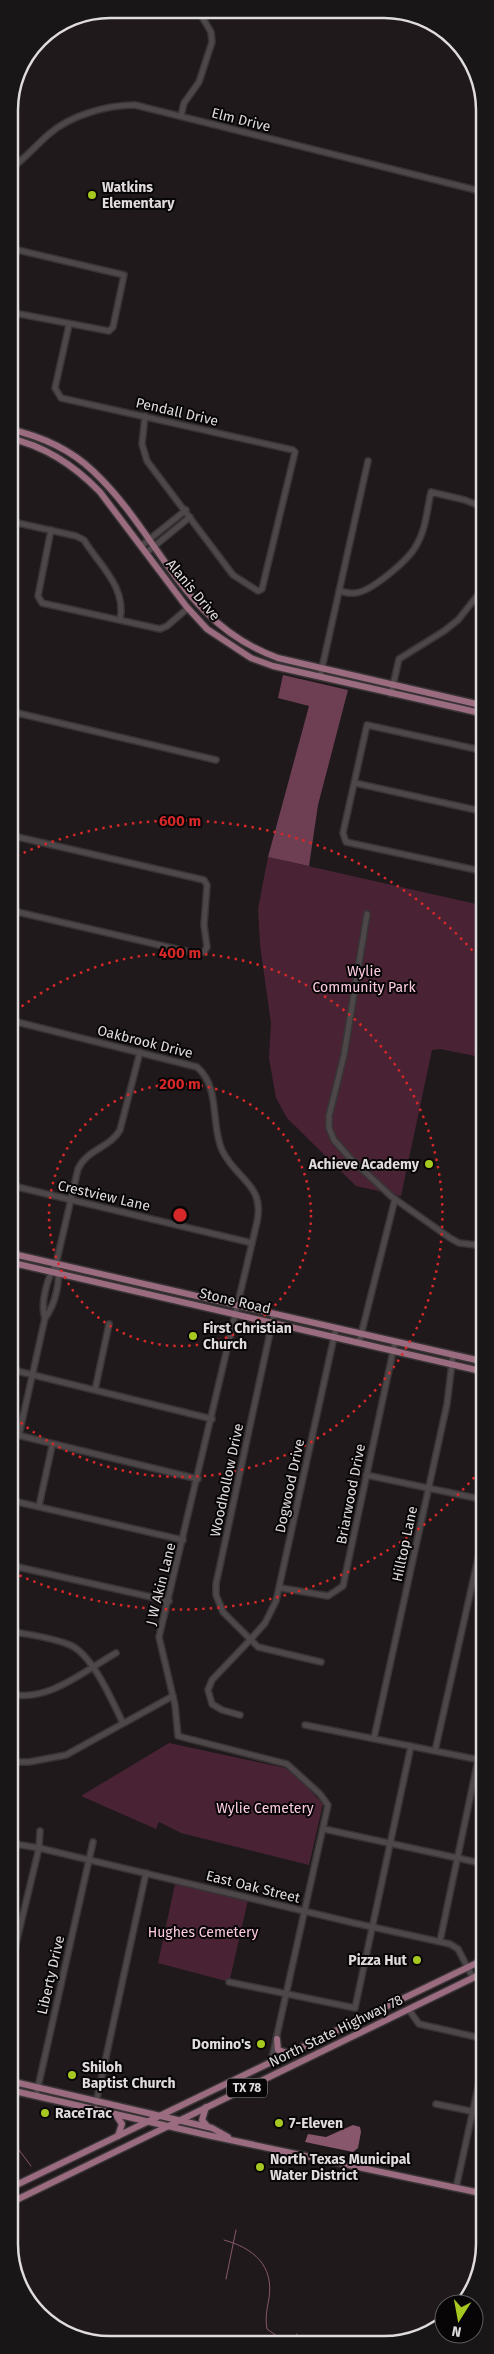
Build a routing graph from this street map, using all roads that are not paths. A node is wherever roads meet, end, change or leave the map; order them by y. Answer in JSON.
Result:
{"nodes":[{"id":1,"x":203,"y":18,"type":"edge"},
{"id":2,"x":181,"y":116,"type":"junction"},
{"id":3,"x":18,"y":163,"type":"edge"},
{"id":4,"x":476,"y":190,"type":"edge"},
{"id":5,"x":18,"y":250,"type":"edge"},
{"id":6,"x":18,"y":314,"type":"edge"},
{"id":7,"x":69,"y":325,"type":"junction"},
{"id":8,"x":145,"y":416,"type":"junction"},
{"id":9,"x":18,"y":431,"type":"edge"},
{"id":10,"x":18,"y":441,"type":"edge"},
{"id":11,"x":368,"y":461,"type":"dead end"},
{"id":12,"x":476,"y":505,"type":"edge"},
{"id":13,"x":186,"y":510,"type":"junction"},
{"id":14,"x":190,"y":517,"type":"junction"},
{"id":15,"x":18,"y":523,"type":"edge"},
{"id":16,"x":51,"y":530,"type":"junction"},
{"id":17,"x":148,"y":540,"type":"junction"},
{"id":18,"x":141,"y":546,"type":"junction"},
{"id":19,"x":154,"y":547,"type":"junction"},
{"id":20,"x":146,"y":553,"type":"junction"},
{"id":21,"x":340,"y":591,"type":"junction"},
{"id":22,"x":476,"y":597,"type":"edge"},
{"id":23,"x":188,"y":608,"type":"junction"},
{"id":24,"x":120,"y":620,"type":"junction"},
{"id":25,"x":322,"y":668,"type":"junction"},
{"id":26,"x":320,"y":677,"type":"junction"},
{"id":27,"x":393,"y":685,"type":"junction"},
{"id":28,"x":391,"y":694,"type":"junction"},
{"id":29,"x":476,"y":704,"type":"edge"},
{"id":30,"x":476,"y":712,"type":"edge"},
{"id":31,"x":18,"y":713,"type":"edge"},
{"id":32,"x":476,"y":749,"type":"edge"},
{"id":33,"x":216,"y":760,"type":"dead end"},
{"id":34,"x":354,"y":783,"type":"junction"},
{"id":35,"x":476,"y":810,"type":"edge"},
{"id":36,"x":18,"y":837,"type":"edge"},
{"id":37,"x":476,"y":870,"type":"edge"},
{"id":38,"x":18,"y":912,"type":"edge"},
{"id":39,"x":367,"y":914,"type":"dead end"},
{"id":40,"x":18,"y":1022,"type":"edge"},
{"id":41,"x":140,"y":1052,"type":"junction"},
{"id":42,"x":18,"y":1186,"type":"edge"},
{"id":43,"x":71,"y":1199,"type":"junction"},
{"id":44,"x":395,"y":1199,"type":"junction"},
{"id":45,"x":252,"y":1243,"type":"junction"},
{"id":46,"x":476,"y":1245,"type":"edge"},
{"id":47,"x":18,"y":1256,"type":"edge"},
{"id":48,"x":18,"y":1264,"type":"edge"},
{"id":49,"x":56,"y":1264,"type":"junction"},
{"id":50,"x":51,"y":1271,"type":"junction"},
{"id":51,"x":60,"y":1273,"type":"junction"},
{"id":52,"x":237,"y":1306,"type":"junction"},
{"id":53,"x":235,"y":1314,"type":"junction"},
{"id":54,"x":274,"y":1314,"type":"junction"},
{"id":55,"x":46,"y":1318,"type":"junction"},
{"id":56,"x":273,"y":1322,"type":"junction"},
{"id":57,"x":109,"y":1324,"type":"dead end"},
{"id":58,"x":336,"y":1328,"type":"junction"},
{"id":59,"x":361,"y":1334,"type":"junction"},
{"id":60,"x":334,"y":1337,"type":"junction"},
{"id":61,"x":394,"y":1342,"type":"junction"},
{"id":62,"x":359,"y":1343,"type":"junction"},
{"id":63,"x":393,"y":1351,"type":"junction"},
{"id":64,"x":454,"y":1355,"type":"junction"},
{"id":65,"x":476,"y":1360,"type":"edge"},
{"id":66,"x":452,"y":1364,"type":"junction"},
{"id":67,"x":476,"y":1370,"type":"edge"},
{"id":68,"x":18,"y":1372,"type":"edge"},
{"id":69,"x":32,"y":1376,"type":"junction"},
{"id":70,"x":95,"y":1390,"type":"junction"},
{"id":71,"x":212,"y":1419,"type":"junction"},
{"id":72,"x":18,"y":1436,"type":"joint"},
{"id":73,"x":52,"y":1446,"type":"junction"},
{"id":74,"x":366,"y":1475,"type":"junction"},
{"id":75,"x":198,"y":1479,"type":"junction"},
{"id":76,"x":428,"y":1488,"type":"junction"},
{"id":77,"x":476,"y":1498,"type":"edge"},
{"id":78,"x":18,"y":1502,"type":"edge"},
{"id":79,"x":40,"y":1506,"type":"junction"},
{"id":80,"x":183,"y":1540,"type":"junction"},
{"id":81,"x":18,"y":1566,"type":"edge"},
{"id":82,"x":476,"y":1567,"type":"edge"},
{"id":83,"x":281,"y":1588,"type":"junction"},
{"id":84,"x":169,"y":1602,"type":"junction"},
{"id":85,"x":18,"y":1633,"type":"edge"},
{"id":86,"x":250,"y":1640,"type":"junction"},
{"id":87,"x":116,"y":1653,"type":"dead end"},
{"id":88,"x":321,"y":1662,"type":"dead end"},
{"id":89,"x":93,"y":1667,"type":"junction"},
{"id":90,"x":18,"y":1696,"type":"edge"},
{"id":91,"x":173,"y":1696,"type":"junction"},
{"id":92,"x":240,"y":1715,"type":"dead end"},
{"id":93,"x":123,"y":1723,"type":"junction"},
{"id":94,"x":305,"y":1725,"type":"dead end"},
{"id":95,"x":374,"y":1738,"type":"junction"},
{"id":96,"x":411,"y":1746,"type":"junction"},
{"id":97,"x":435,"y":1750,"type":"junction"},
{"id":98,"x":476,"y":1760,"type":"edge"},
{"id":99,"x":18,"y":1762,"type":"edge"},
{"id":100,"x":476,"y":1769,"type":"edge"},
{"id":101,"x":324,"y":1829,"type":"junction"},
{"id":102,"x":40,"y":1831,"type":"dead end"},
{"id":103,"x":93,"y":1842,"type":"dead end"},
{"id":104,"x":390,"y":1843,"type":"junction"},
{"id":105,"x":18,"y":1844,"type":"edge"},
{"id":106,"x":39,"y":1848,"type":"junction"},
{"id":107,"x":457,"y":1857,"type":"junction"},
{"id":108,"x":89,"y":1860,"type":"junction"},
{"id":109,"x":476,"y":1862,"type":"edge"},
{"id":110,"x":146,"y":1873,"type":"junction"},
{"id":111,"x":305,"y":1911,"type":"junction"},
{"id":112,"x":372,"y":1927,"type":"junction"},
{"id":113,"x":18,"y":1939,"type":"edge"},
{"id":114,"x":440,"y":1941,"type":"junction"},
{"id":115,"x":476,"y":1962,"type":"edge"},
{"id":116,"x":467,"y":1966,"type":"junction"},
{"id":117,"x":476,"y":1976,"type":"edge"},
{"id":118,"x":473,"y":1978,"type":"junction"},
{"id":119,"x":229,"y":1982,"type":"dead end"},
{"id":120,"x":288,"y":1994,"type":"junction"},
{"id":121,"x":409,"y":2010,"type":"junction"},
{"id":122,"x":476,"y":2037,"type":"edge"},
{"id":123,"x":277,"y":2039,"type":"junction"},
{"id":124,"x":289,"y":2053,"type":"junction"},
{"id":125,"x":271,"y":2062,"type":"junction"},
{"id":126,"x":18,"y":2082,"type":"edge"},
{"id":127,"x":38,"y":2087,"type":"junction"},
{"id":128,"x":18,"y":2092,"type":"edge"},
{"id":129,"x":476,"y":2094,"type":"edge"},
{"id":130,"x":36,"y":2096,"type":"junction"},
{"id":131,"x":96,"y":2100,"type":"junction"},
{"id":132,"x":436,"y":2104,"type":"dead end"},
{"id":133,"x":206,"y":2108,"type":"junction"},
{"id":134,"x":94,"y":2109,"type":"junction"},
{"id":135,"x":472,"y":2112,"type":"junction"},
{"id":136,"x":476,"y":2113,"type":"edge"},
{"id":137,"x":115,"y":2114,"type":"junction"},
{"id":138,"x":160,"y":2116,"type":"junction"},
{"id":139,"x":179,"y":2120,"type":"junction"},
{"id":140,"x":148,"y":2121,"type":"junction"},
{"id":141,"x":168,"y":2126,"type":"junction"},
{"id":142,"x":208,"y":2127,"type":"junction"},
{"id":143,"x":118,"y":2136,"type":"junction"},
{"id":144,"x":232,"y":2139,"type":"junction"},
{"id":145,"x":18,"y":2184,"type":"edge"},
{"id":146,"x":456,"y":2188,"type":"junction"},
{"id":147,"x":476,"y":2192,"type":"edge"},
{"id":148,"x":18,"y":2199,"type":"edge"}],
"edges":[{"from":1,"to":2,"type":"street"},
{"from":2,"to":3,"type":"street","name":"Elm Drive"},
{"from":2,"to":4,"type":"street","name":"Elm Drive"},
{"from":5,"to":7,"type":"street"},
{"from":6,"to":7,"type":"street"},
{"from":7,"to":8,"type":"street","name":"Pendall Drive"},
{"from":8,"to":13,"type":"street"},
{"from":8,"to":14,"type":"street","name":"Pendall Drive"},
{"from":9,"to":17,"type":"main road","name":"Alanis Drive"},
{"from":10,"to":18,"type":"main road","name":"Alanis Drive"},
{"from":11,"to":21,"type":"street"},
{"from":12,"to":21,"type":"street"},
{"from":13,"to":14,"type":"street"},
{"from":13,"to":17,"type":"street"},
{"from":14,"to":19,"type":"street"},
{"from":15,"to":16,"type":"street"},
{"from":16,"to":24,"type":"street"},
{"from":16,"to":24,"type":"street"},
{"from":17,"to":18,"type":"street"},
{"from":17,"to":19,"type":"main road","name":"Alanis Drive"},
{"from":18,"to":20,"type":"main road","name":"Alanis Drive"},
{"from":19,"to":20,"type":"street"},
{"from":19,"to":25,"type":"main road","name":"Alanis Drive"},
{"from":20,"to":23,"type":"main road","name":"Alanis Drive"},
{"from":21,"to":25,"type":"street"},
{"from":22,"to":27,"type":"street"},
{"from":23,"to":24,"type":"street"},
{"from":23,"to":26,"type":"main road","name":"Alanis Drive"},
{"from":25,"to":26,"type":"street"},
{"from":25,"to":27,"type":"main road","name":"Alanis Drive"},
{"from":26,"to":28,"type":"main road","name":"Alanis Drive"},
{"from":27,"to":28,"type":"street"},
{"from":27,"to":29,"type":"main road","name":"Alanis Drive"},
{"from":28,"to":30,"type":"main road","name":"Alanis Drive"},
{"from":31,"to":33,"type":"street"},
{"from":32,"to":34,"type":"street"},
{"from":34,"to":35,"type":"street"},
{"from":34,"to":37,"type":"street"},
{"from":36,"to":38,"type":"street"},
{"from":39,"to":44,"type":"street"},
{"from":40,"to":41,"type":"street","name":"Oakbrook Drive"},
{"from":41,"to":43,"type":"street"},
{"from":41,"to":45,"type":"street","name":"Oakbrook Drive"},
{"from":42,"to":43,"type":"street","name":"Crestview Lane"},
{"from":43,"to":45,"type":"street","name":"Crestview Lane"},
{"from":43,"to":49,"type":"street"},
{"from":44,"to":46,"type":"street"},
{"from":44,"to":59,"type":"street"},
{"from":45,"to":52,"type":"street","name":"Oakbrook Drive"},
{"from":47,"to":49,"type":"main road","name":"Stone Road"},
{"from":48,"to":50,"type":"main road","name":"Stone Road"},
{"from":49,"to":50,"type":"street"},
{"from":49,"to":51,"type":"street"},
{"from":49,"to":52,"type":"main road","name":"Stone Road"},
{"from":50,"to":51,"type":"main road","name":"Stone Road"},
{"from":50,"to":55,"type":"street"},
{"from":51,"to":53,"type":"main road","name":"Stone Road"},
{"from":51,"to":55,"type":"street"},
{"from":52,"to":53,"type":"street","name":"J W Akin Lane"},
{"from":52,"to":54,"type":"main road","name":"Stone Road"},
{"from":53,"to":56,"type":"main road","name":"Stone Road"},
{"from":53,"to":71,"type":"street","name":"J W Akin Lane"},
{"from":54,"to":56,"type":"street","name":"Woodhollow Drive"},
{"from":54,"to":58,"type":"main road","name":"Stone Road"},
{"from":55,"to":69,"type":"street"},
{"from":56,"to":60,"type":"main road","name":"Stone Road"},
{"from":56,"to":86,"type":"street","name":"Woodhollow Drive"},
{"from":57,"to":70,"type":"street"},
{"from":58,"to":59,"type":"main road","name":"Stone Road"},
{"from":58,"to":60,"type":"street","name":"Dogwood Drive"},
{"from":59,"to":61,"type":"main road","name":"Stone Road"},
{"from":59,"to":62,"type":"street"},
{"from":60,"to":62,"type":"main road","name":"Stone Road"},
{"from":60,"to":83,"type":"street","name":"Dogwood Drive"},
{"from":61,"to":63,"type":"street","name":"Briarwood Drive"},
{"from":61,"to":64,"type":"main road","name":"Stone Road"},
{"from":62,"to":63,"type":"main road","name":"Stone Road"},
{"from":63,"to":66,"type":"main road","name":"Stone Road"},
{"from":63,"to":74,"type":"street","name":"Briarwood Drive"},
{"from":64,"to":65,"type":"main road","name":"Stone Road"},
{"from":64,"to":66,"type":"street","name":"Hilltop Lane"},
{"from":66,"to":67,"type":"main road","name":"Stone Road"},
{"from":66,"to":76,"type":"street","name":"Hilltop Lane"},
{"from":68,"to":69,"type":"street"},
{"from":69,"to":70,"type":"street"},
{"from":69,"to":72,"type":"street"},
{"from":70,"to":71,"type":"street"},
{"from":71,"to":75,"type":"street","name":"J W Akin Lane"},
{"from":72,"to":73,"type":"street"},
{"from":73,"to":75,"type":"street"},
{"from":73,"to":79,"type":"street"},
{"from":74,"to":76,"type":"street"},
{"from":74,"to":83,"type":"street","name":"Briarwood Drive"},
{"from":75,"to":80,"type":"street","name":"J W Akin Lane"},
{"from":76,"to":77,"type":"street"},
{"from":76,"to":95,"type":"street","name":"Hilltop Lane"},
{"from":78,"to":79,"type":"street"},
{"from":79,"to":80,"type":"street"},
{"from":80,"to":84,"type":"street","name":"J W Akin Lane"},
{"from":81,"to":84,"type":"street"},
{"from":82,"to":97,"type":"street"},
{"from":83,"to":86,"type":"street","name":"Dogwood Drive"},
{"from":84,"to":91,"type":"street","name":"J W Akin Lane"},
{"from":85,"to":89,"type":"street"},
{"from":86,"to":88,"type":"street","name":"Woodhollow Drive"},
{"from":86,"to":92,"type":"street","name":"Dogwood Drive"},
{"from":87,"to":89,"type":"street"},
{"from":89,"to":90,"type":"street"},
{"from":89,"to":93,"type":"street"},
{"from":91,"to":93,"type":"street"},
{"from":91,"to":101,"type":"street","name":"J W Akin Lane"},
{"from":93,"to":99,"type":"street"},
{"from":94,"to":95,"type":"street"},
{"from":95,"to":96,"type":"street"},
{"from":96,"to":97,"type":"street"},
{"from":96,"to":104,"type":"street"},
{"from":97,"to":98,"type":"street"},
{"from":100,"to":107,"type":"street"},
{"from":101,"to":104,"type":"street"},
{"from":101,"to":111,"type":"street"},
{"from":102,"to":106,"type":"street"},
{"from":103,"to":108,"type":"street","name":"Liberty Drive"},
{"from":104,"to":107,"type":"street"},
{"from":104,"to":112,"type":"street"},
{"from":105,"to":106,"type":"street","name":"East Oak Street"},
{"from":106,"to":108,"type":"street","name":"East Oak Street"},
{"from":106,"to":113,"type":"street"},
{"from":107,"to":109,"type":"street"},
{"from":107,"to":114,"type":"street"},
{"from":108,"to":110,"type":"street","name":"East Oak Street"},
{"from":108,"to":127,"type":"street","name":"Liberty Drive"},
{"from":110,"to":111,"type":"street","name":"East Oak Street"},
{"from":110,"to":131,"type":"street"},
{"from":111,"to":112,"type":"street","name":"East Oak Street"},
{"from":111,"to":120,"type":"street"},
{"from":112,"to":114,"type":"street","name":"East Oak Street"},
{"from":112,"to":120,"type":"street"},
{"from":114,"to":116,"type":"street","name":"East Oak Street"},
{"from":115,"to":116,"type":"main road","name":"North State Highway 78","number":"TX 78"},
{"from":116,"to":118,"type":"street","name":"East Oak Street"},
{"from":116,"to":124,"type":"main road","name":"North State Highway 78","number":"TX 78"},
{"from":117,"to":118,"type":"main road","name":"North State Highway 78","number":"TX 78"},
{"from":118,"to":121,"type":"main road","name":"North State Highway 78","number":"TX 78"},
{"from":119,"to":120,"type":"street"},
{"from":120,"to":123,"type":"street"},
{"from":121,"to":122,"type":"street"},
{"from":121,"to":133,"type":"main road","name":"North State Highway 78","number":"TX 78"},
{"from":123,"to":124,"type":"main road"},
{"from":123,"to":125,"type":"street"},
{"from":124,"to":125,"type":"main road","name":"North State Highway 78","number":"TX 78"},
{"from":125,"to":138,"type":"main road","name":"North State Highway 78","number":"TX 78"},
{"from":126,"to":127,"type":"main road"},
{"from":127,"to":130,"type":"street","name":"Liberty Drive"},
{"from":127,"to":131,"type":"main road"},
{"from":128,"to":130,"type":"main road"},
{"from":129,"to":135,"type":"street"},
{"from":130,"to":134,"type":"main road"},
{"from":131,"to":134,"type":"street"},
{"from":131,"to":138,"type":"main road"},
{"from":132,"to":135,"type":"street"},
{"from":133,"to":139,"type":"main road","name":"North State Highway 78","number":"TX 78"},
{"from":133,"to":142,"type":"main road"},
{"from":134,"to":137,"type":"main road"},
{"from":135,"to":136,"type":"street"},
{"from":135,"to":146,"type":"street"},
{"from":137,"to":140,"type":"main road"},
{"from":137,"to":143,"type":"main road"},
{"from":138,"to":139,"type":"main road"},
{"from":138,"to":140,"type":"main road","name":"North State Highway 78","number":"TX 78"},
{"from":139,"to":141,"type":"main road","name":"North State Highway 78","number":"TX 78"},
{"from":139,"to":142,"type":"main road"},
{"from":140,"to":141,"type":"main road"},
{"from":140,"to":143,"type":"main road","name":"North State Highway 78","number":"TX 78"},
{"from":141,"to":144,"type":"main road"},
{"from":141,"to":148,"type":"main road","name":"North State Highway 78","number":"TX 78"},
{"from":142,"to":144,"type":"main road"},
{"from":143,"to":145,"type":"main road","name":"North State Highway 78","number":"TX 78"},
{"from":144,"to":146,"type":"main road"},
{"from":146,"to":147,"type":"main road"}]}
